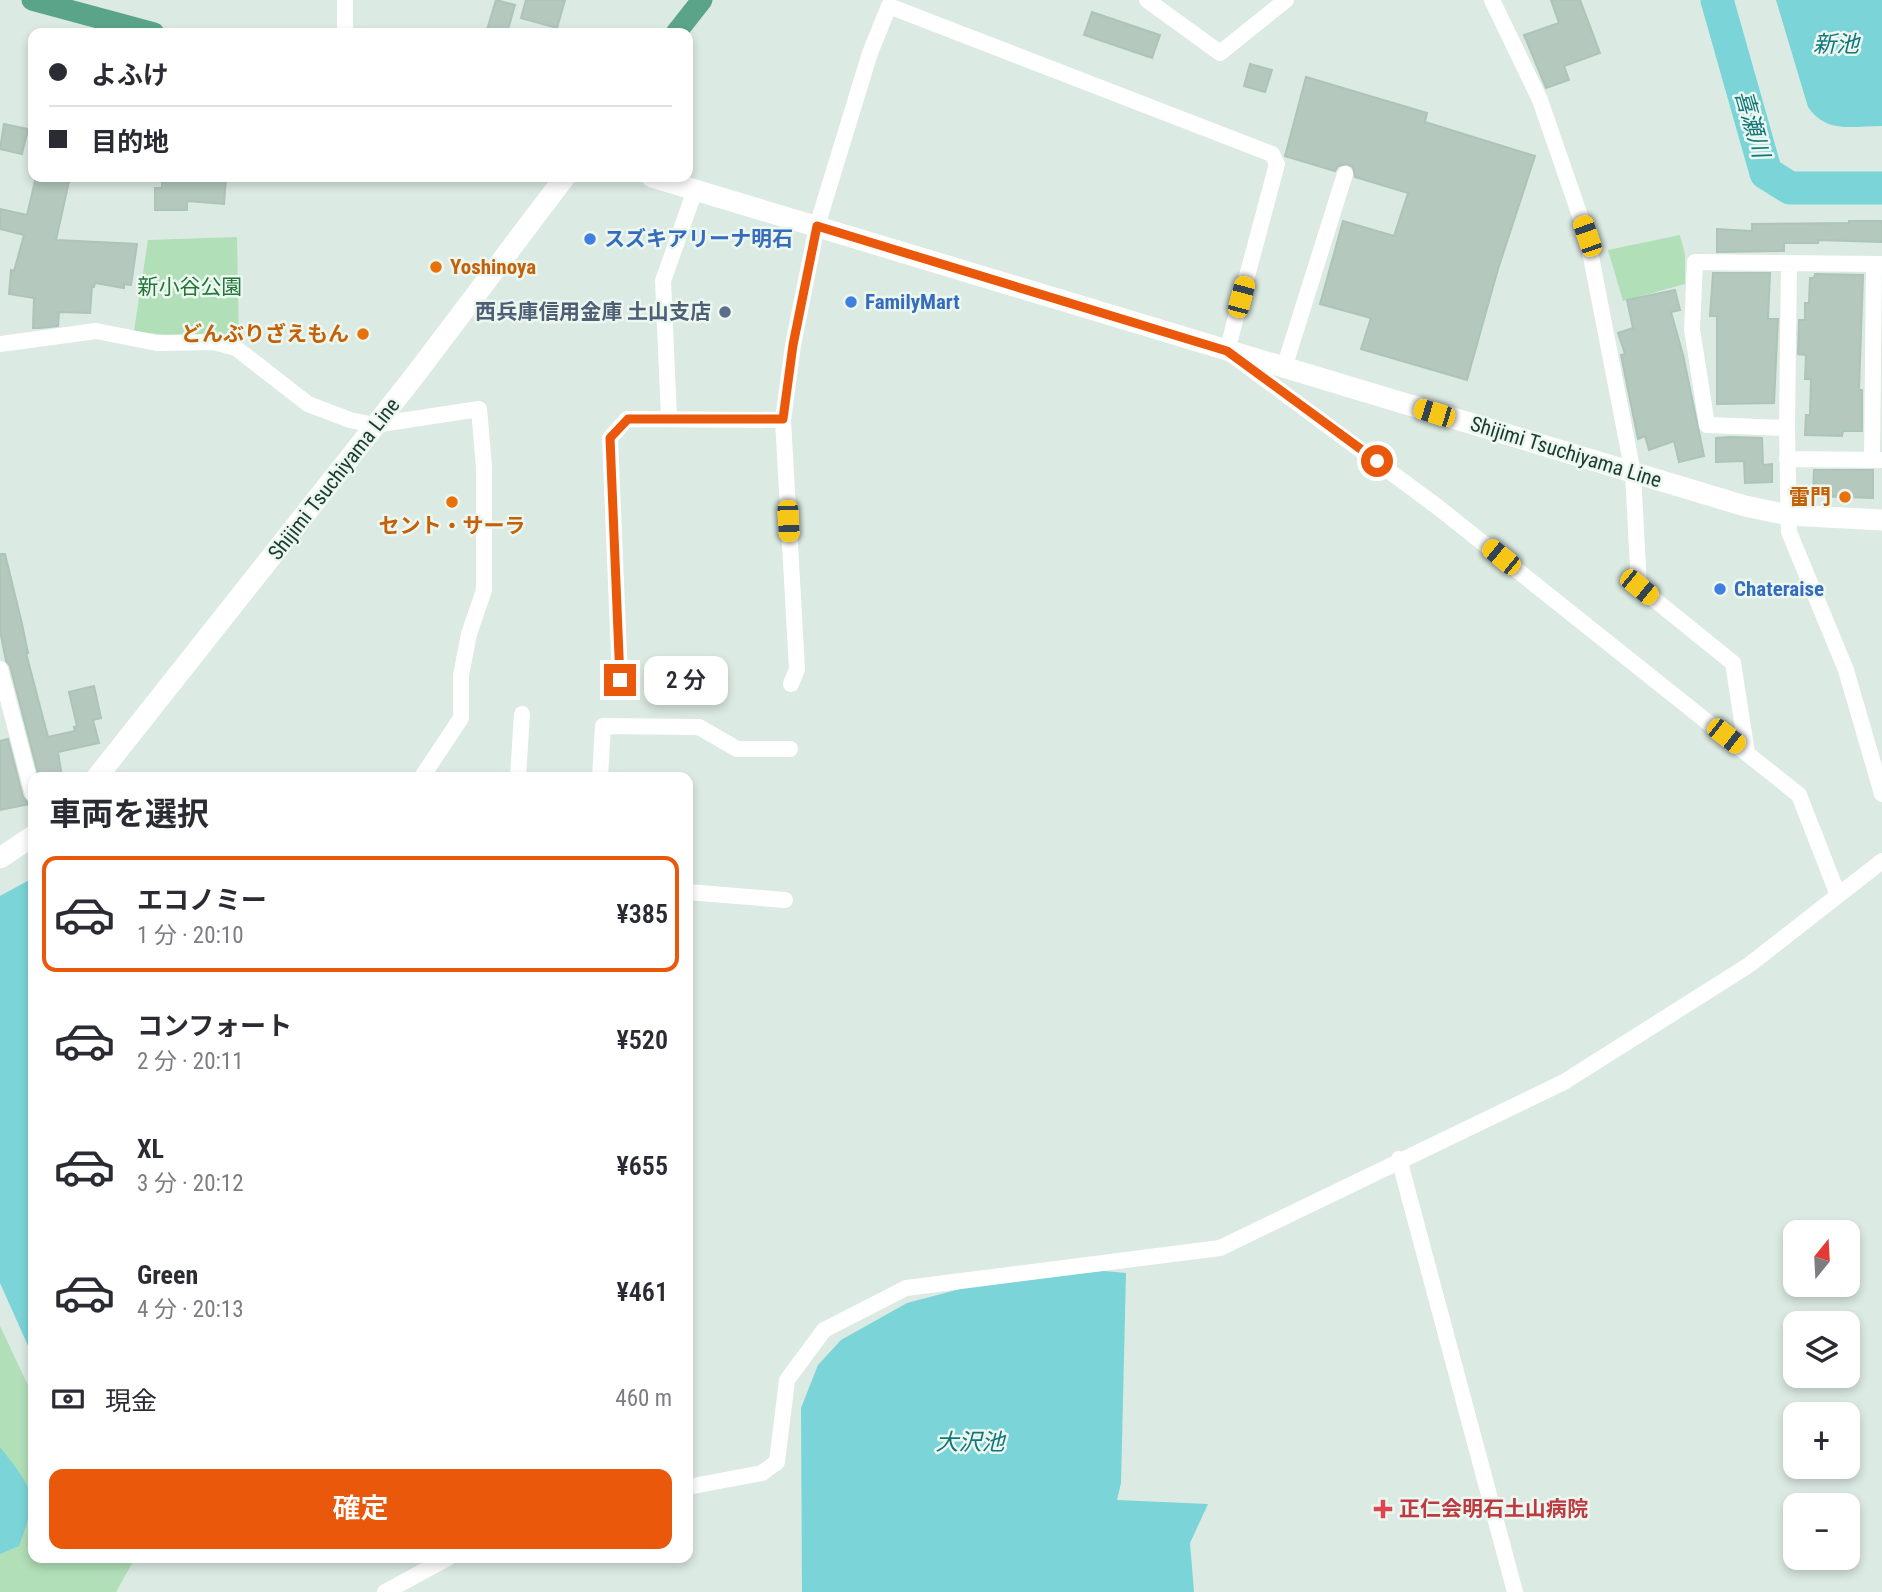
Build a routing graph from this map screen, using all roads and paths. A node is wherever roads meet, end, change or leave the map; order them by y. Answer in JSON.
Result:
{"nodes":[{"id":1,"x":32,"y":0,"type":"edge"},
{"id":2,"x":345,"y":0,"type":"edge"},
{"id":3,"x":702,"y":0,"type":"edge"},
{"id":4,"x":1147,"y":0,"type":"edge"},
{"id":5,"x":1286,"y":0,"type":"edge"},
{"id":6,"x":1492,"y":0,"type":"edge"},
{"id":7,"x":881,"y":3,"type":"edge"},
{"id":8,"x":68,"y":5,"type":"edge"},
{"id":9,"x":138,"y":28,"type":"edge"},
{"id":10,"x":345,"y":28,"type":"edge"},
{"id":11,"x":680,"y":28,"type":"edge"},
{"id":12,"x":1345,"y":174,"type":"dead end"},
{"id":13,"x":561,"y":182,"type":"edge"},
{"id":14,"x":669,"y":182,"type":"edge"},
{"id":15,"x":695,"y":190,"type":"junction"},
{"id":16,"x":817,"y":226,"type":"junction"},
{"id":17,"x":1789,"y":263,"type":"junction"},
{"id":18,"x":1878,"y":264,"type":"edge"},
{"id":19,"x":0,"y":344,"type":"edge"},
{"id":20,"x":1227,"y":351,"type":"junction"},
{"id":21,"x":1284,"y":368,"type":"junction"},
{"id":22,"x":669,"y":417,"type":"junction"},
{"id":23,"x":783,"y":419,"type":"junction"},
{"id":24,"x":374,"y":425,"type":"junction"},
{"id":25,"x":1787,"y":428,"type":"junction"},
{"id":26,"x":1787,"y":460,"type":"junction"},
{"id":27,"x":1877,"y":460,"type":"edge"},
{"id":28,"x":1633,"y":472,"type":"junction"},
{"id":29,"x":1788,"y":515,"type":"junction"},
{"id":30,"x":1882,"y":520,"type":"edge"},
{"id":31,"x":0,"y":669,"type":"edge"},
{"id":32,"x":620,"y":680,"type":"dead end"},
{"id":33,"x":791,"y":684,"type":"dead end"},
{"id":34,"x":522,"y":714,"type":"dead end"},
{"id":35,"x":790,"y":749,"type":"dead end"},
{"id":36,"x":1747,"y":753,"type":"junction"},
{"id":37,"x":101,"y":772,"type":"edge"},
{"id":38,"x":425,"y":772,"type":"edge"},
{"id":39,"x":518,"y":772,"type":"edge"},
{"id":40,"x":600,"y":772,"type":"edge"},
{"id":41,"x":28,"y":775,"type":"edge"},
{"id":42,"x":1882,"y":794,"type":"edge"},
{"id":43,"x":28,"y":839,"type":"edge"},
{"id":44,"x":0,"y":858,"type":"edge"},
{"id":45,"x":1882,"y":861,"type":"edge"},
{"id":46,"x":693,"y":891,"type":"edge"},
{"id":47,"x":1839,"y":895,"type":"junction"},
{"id":48,"x":785,"y":900,"type":"dead end"},
{"id":49,"x":1399,"y":1159,"type":"junction"},
{"id":50,"x":693,"y":1486,"type":"edge"},
{"id":51,"x":439,"y":1563,"type":"edge"},
{"id":52,"x":385,"y":1592,"type":"edge"},
{"id":53,"x":1515,"y":1592,"type":"edge"}],
"edges":[{"from":1,"to":8,"type":"main road"},
{"from":2,"to":10,"type":"street"},
{"from":3,"to":11,"type":"main road"},
{"from":4,"to":5,"type":"street"},
{"from":6,"to":28,"type":"street"},
{"from":7,"to":16,"type":"street"},
{"from":7,"to":20,"type":"street"},
{"from":8,"to":9,"type":"main road"},
{"from":12,"to":21,"type":"street"},
{"from":13,"to":24,"type":"main road","name":"Shijimi Tsuchiyama Line"},
{"from":14,"to":15,"type":"main road","name":"Shijimi Tsuchiyama Line"},
{"from":15,"to":16,"type":"main road","name":"Shijimi Tsuchiyama Line"},
{"from":15,"to":22,"type":"street"},
{"from":16,"to":20,"type":"main road","name":"Shijimi Tsuchiyama Line"},
{"from":16,"to":23,"type":"street"},
{"from":17,"to":18,"type":"street"},
{"from":17,"to":25,"type":"street"},
{"from":17,"to":25,"type":"street"},
{"from":18,"to":27,"type":"street"},
{"from":19,"to":24,"type":"street"},
{"from":20,"to":21,"type":"main road","name":"Shijimi Tsuchiyama Line"},
{"from":20,"to":36,"type":"street"},
{"from":21,"to":28,"type":"main road","name":"Shijimi Tsuchiyama Line"},
{"from":22,"to":23,"type":"street"},
{"from":22,"to":32,"type":"street"},
{"from":23,"to":33,"type":"street"},
{"from":24,"to":37,"type":"main road","name":"Shijimi Tsuchiyama Line"},
{"from":24,"to":38,"type":"street"},
{"from":25,"to":26,"type":"street"},
{"from":26,"to":27,"type":"street"},
{"from":26,"to":29,"type":"street"},
{"from":28,"to":29,"type":"main road","name":"Shijimi Tsuchiyama Line"},
{"from":28,"to":36,"type":"street"},
{"from":29,"to":30,"type":"main road","name":"Shijimi Tsuchiyama Line"},
{"from":29,"to":42,"type":"street"},
{"from":31,"to":41,"type":"street"},
{"from":34,"to":39,"type":"street"},
{"from":35,"to":40,"type":"street"},
{"from":36,"to":47,"type":"street"},
{"from":43,"to":44,"type":"main road"},
{"from":45,"to":47,"type":"street"},
{"from":46,"to":48,"type":"street"},
{"from":47,"to":49,"type":"street"},
{"from":49,"to":50,"type":"street"},
{"from":49,"to":53,"type":"street"},
{"from":51,"to":52,"type":"street"}]}
